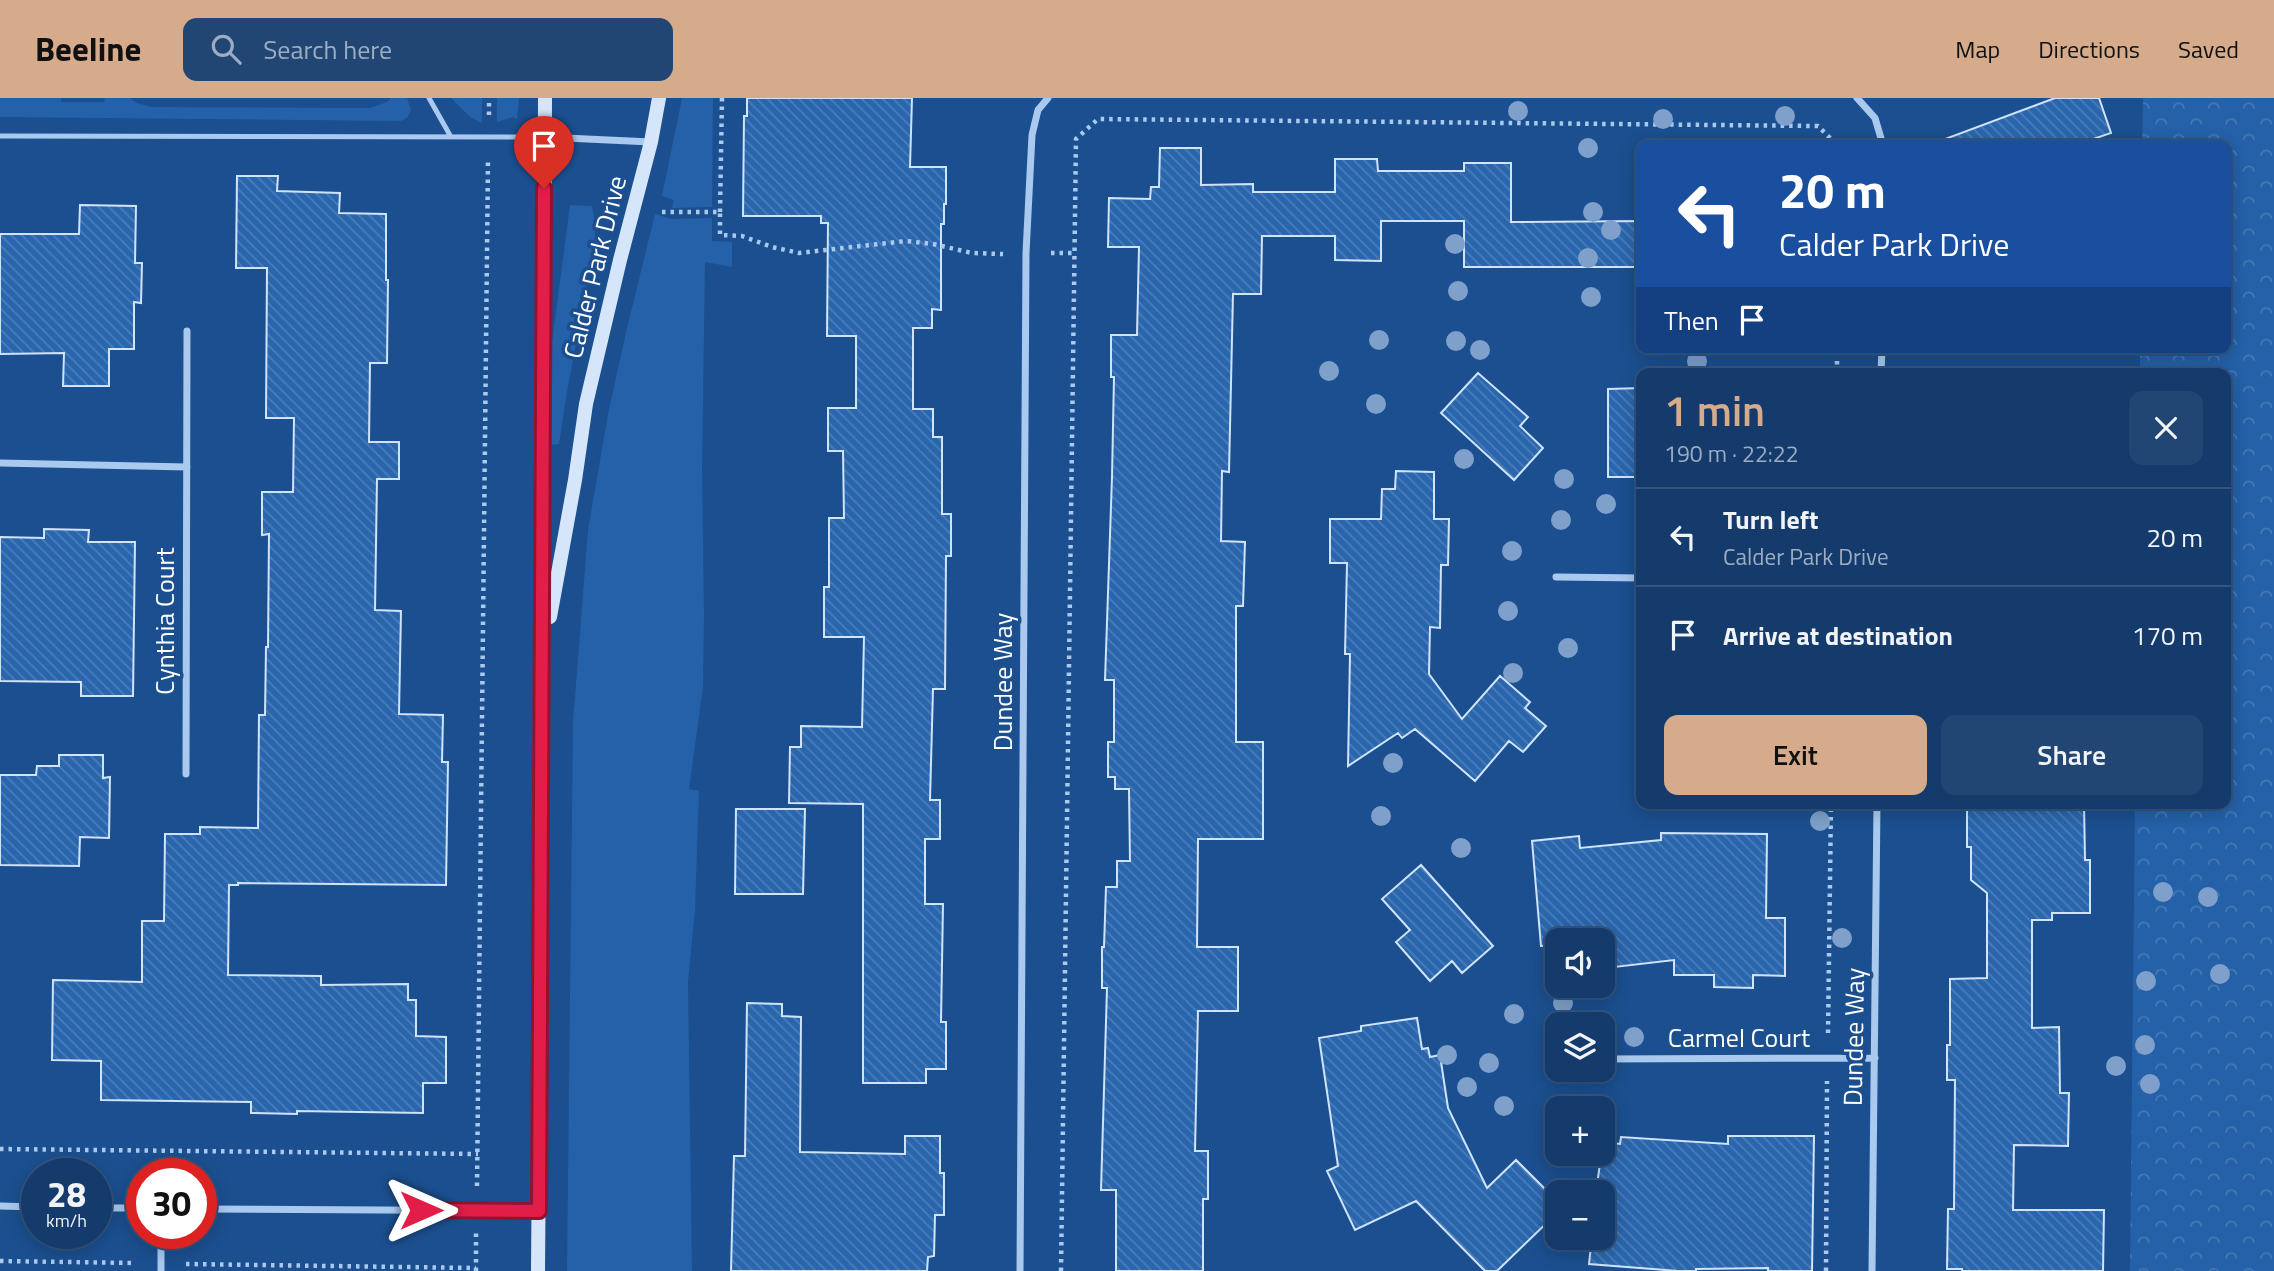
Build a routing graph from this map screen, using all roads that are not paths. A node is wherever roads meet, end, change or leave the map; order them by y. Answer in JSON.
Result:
{"nodes":[{"id":1,"x":429,"y":98,"type":"edge"},
{"id":2,"x":545,"y":98,"type":"edge"},
{"id":3,"x":659,"y":98,"type":"edge"},
{"id":4,"x":1048,"y":98,"type":"edge"},
{"id":5,"x":1857,"y":98,"type":"edge"},
{"id":6,"x":0,"y":136,"type":"edge"},
{"id":7,"x":451,"y":137,"type":"junction"},
{"id":8,"x":544,"y":137,"type":"junction"},
{"id":9,"x":1882,"y":140,"type":"edge"},
{"id":10,"x":651,"y":142,"type":"junction"},
{"id":11,"x":187,"y":331,"type":"dead end"},
{"id":12,"x":0,"y":463,"type":"edge"},
{"id":13,"x":187,"y":467,"type":"junction"},
{"id":14,"x":1556,"y":577,"type":"dead end"},
{"id":15,"x":1636,"y":578,"type":"edge"},
{"id":16,"x":543,"y":655,"type":"junction"},
{"id":17,"x":186,"y":774,"type":"dead end"},
{"id":18,"x":1877,"y":809,"type":"edge"},
{"id":19,"x":1875,"y":1058,"type":"junction"},
{"id":20,"x":1615,"y":1059,"type":"edge"},
{"id":21,"x":0,"y":1206,"type":"edge"},
{"id":22,"x":21,"y":1207,"type":"edge"},
{"id":23,"x":217,"y":1209,"type":"edge"},
{"id":24,"x":539,"y":1211,"type":"junction"},
{"id":25,"x":161,"y":1249,"type":"edge"},
{"id":26,"x":161,"y":1267,"type":"edge"},
{"id":27,"x":538,"y":1271,"type":"edge"},
{"id":28,"x":1020,"y":1271,"type":"edge"},
{"id":29,"x":1872,"y":1271,"type":"edge"}],
"edges":[{"from":1,"to":7,"type":"lane"},
{"from":2,"to":8,"type":"street","name":"Calder Park Drive"},
{"from":3,"to":10,"type":"street","name":"Calder Park Drive"},
{"from":4,"to":28,"type":"street","name":"Dundee Way"},
{"from":5,"to":9,"type":"street"},
{"from":6,"to":7,"type":"lane"},
{"from":7,"to":8,"type":"lane"},
{"from":8,"to":10,"type":"street"},
{"from":8,"to":16,"type":"street","name":"Calder Park Drive"},
{"from":10,"to":16,"type":"street","name":"Calder Park Drive"},
{"from":11,"to":13,"type":"street","name":"Cynthia Court"},
{"from":12,"to":13,"type":"street"},
{"from":13,"to":17,"type":"street","name":"Cynthia Court"},
{"from":14,"to":15,"type":"street"},
{"from":16,"to":24,"type":"street","name":"Calder Park Drive"},
{"from":18,"to":19,"type":"street","name":"Dundee Way"},
{"from":19,"to":20,"type":"street","name":"Carmel Court"},
{"from":19,"to":29,"type":"street","name":"Dundee Way"},
{"from":21,"to":22,"type":"street"},
{"from":23,"to":24,"type":"street"},
{"from":24,"to":27,"type":"street","name":"Calder Park Drive"},
{"from":25,"to":26,"type":"street"}]}
